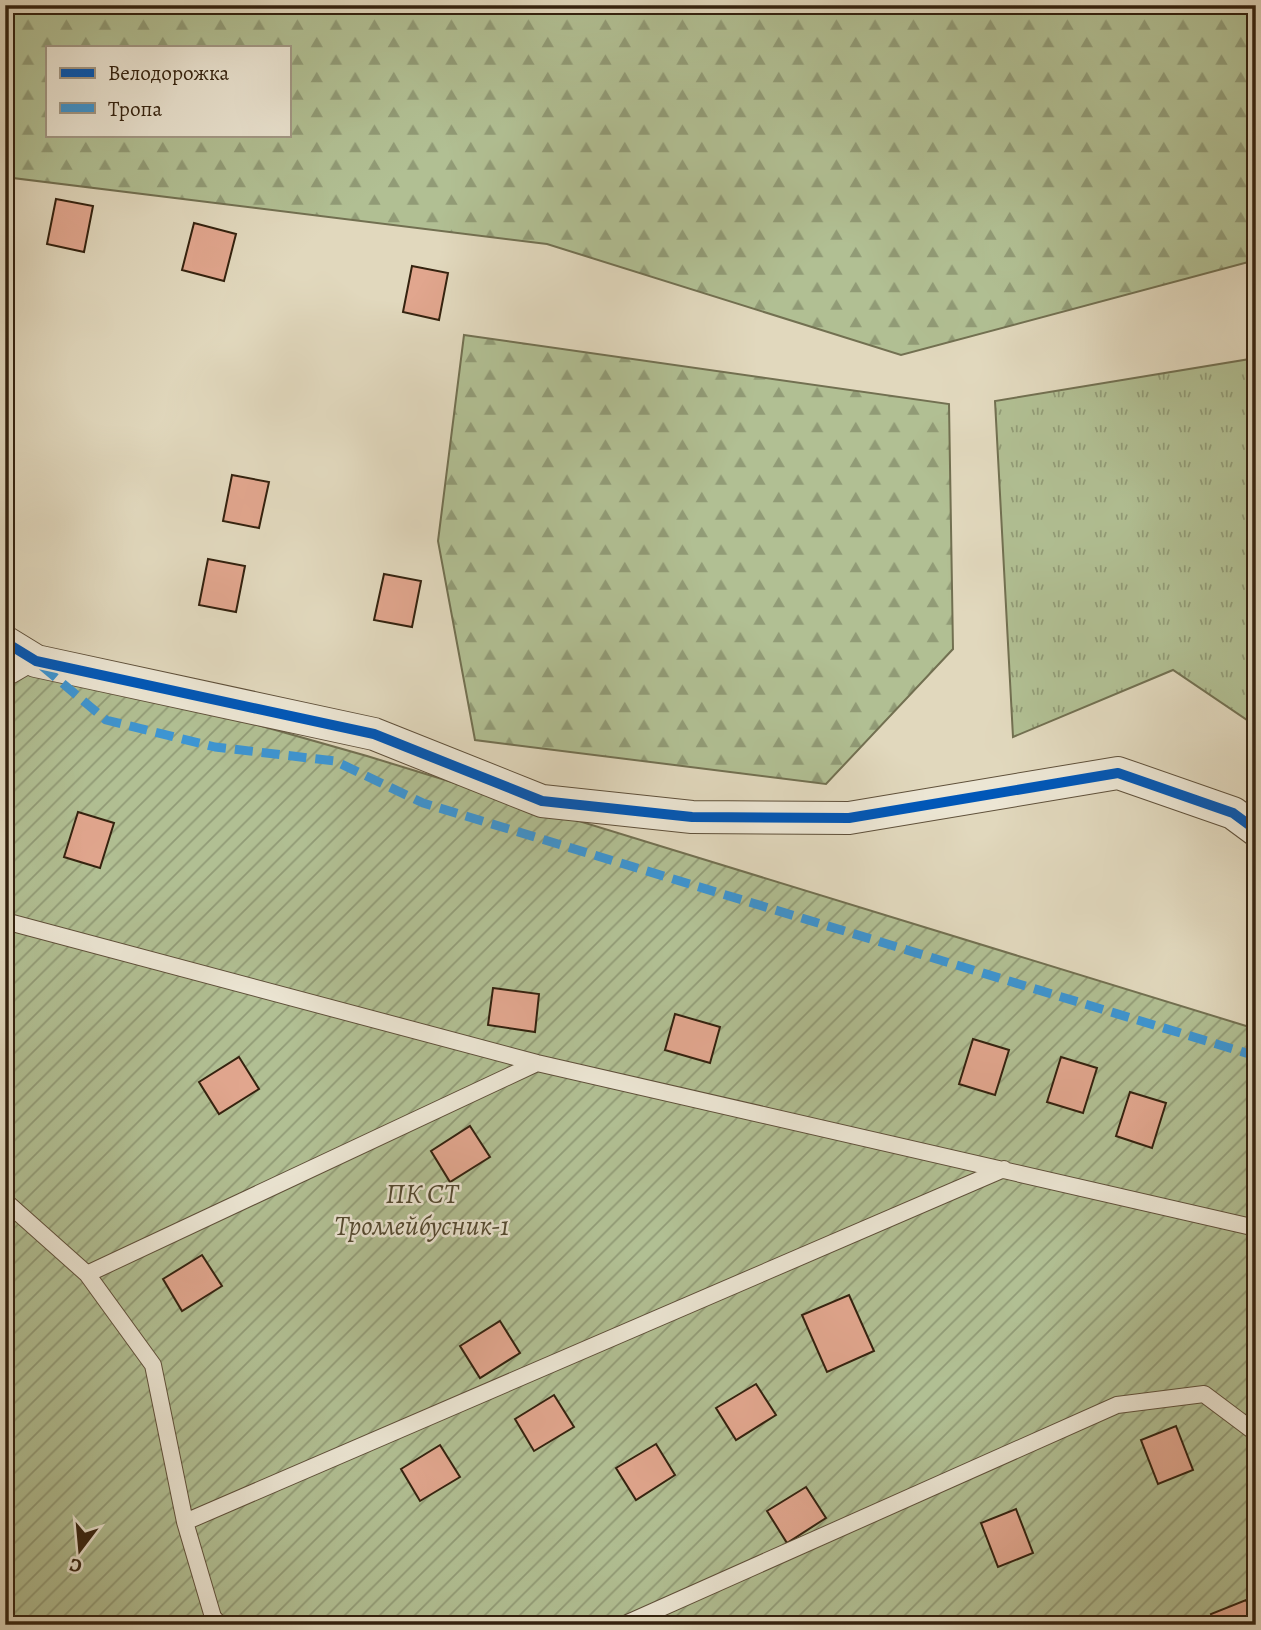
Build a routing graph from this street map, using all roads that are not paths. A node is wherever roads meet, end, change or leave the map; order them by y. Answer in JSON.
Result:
{"nodes":[{"id":1,"x":5,"y":642,"type":"edge"},
{"id":2,"x":36,"y":661,"type":"junction"},
{"id":3,"x":5,"y":679,"type":"edge"},
{"id":4,"x":1256,"y":830,"type":"edge"},
{"id":5,"x":5,"y":921,"type":"edge"},
{"id":6,"x":537,"y":1063,"type":"junction"},
{"id":7,"x":1004,"y":1169,"type":"junction"},
{"id":8,"x":5,"y":1201,"type":"edge"},
{"id":9,"x":1256,"y":1228,"type":"edge"},
{"id":10,"x":87,"y":1274,"type":"junction"},
{"id":11,"x":1256,"y":1433,"type":"edge"},
{"id":12,"x":184,"y":1522,"type":"junction"},
{"id":13,"x":220,"y":1625,"type":"edge"},
{"id":14,"x":623,"y":1625,"type":"edge"}],
"edges":[{"from":1,"to":2,"type":"street"},
{"from":2,"to":3,"type":"lane"},
{"from":2,"to":4,"type":"street"},
{"from":5,"to":6,"type":"lane"},
{"from":6,"to":7,"type":"lane"},
{"from":6,"to":10,"type":"lane"},
{"from":7,"to":9,"type":"lane"},
{"from":7,"to":12,"type":"lane"},
{"from":8,"to":10,"type":"lane"},
{"from":10,"to":12,"type":"lane"},
{"from":11,"to":14,"type":"lane"},
{"from":12,"to":13,"type":"lane"}]}
